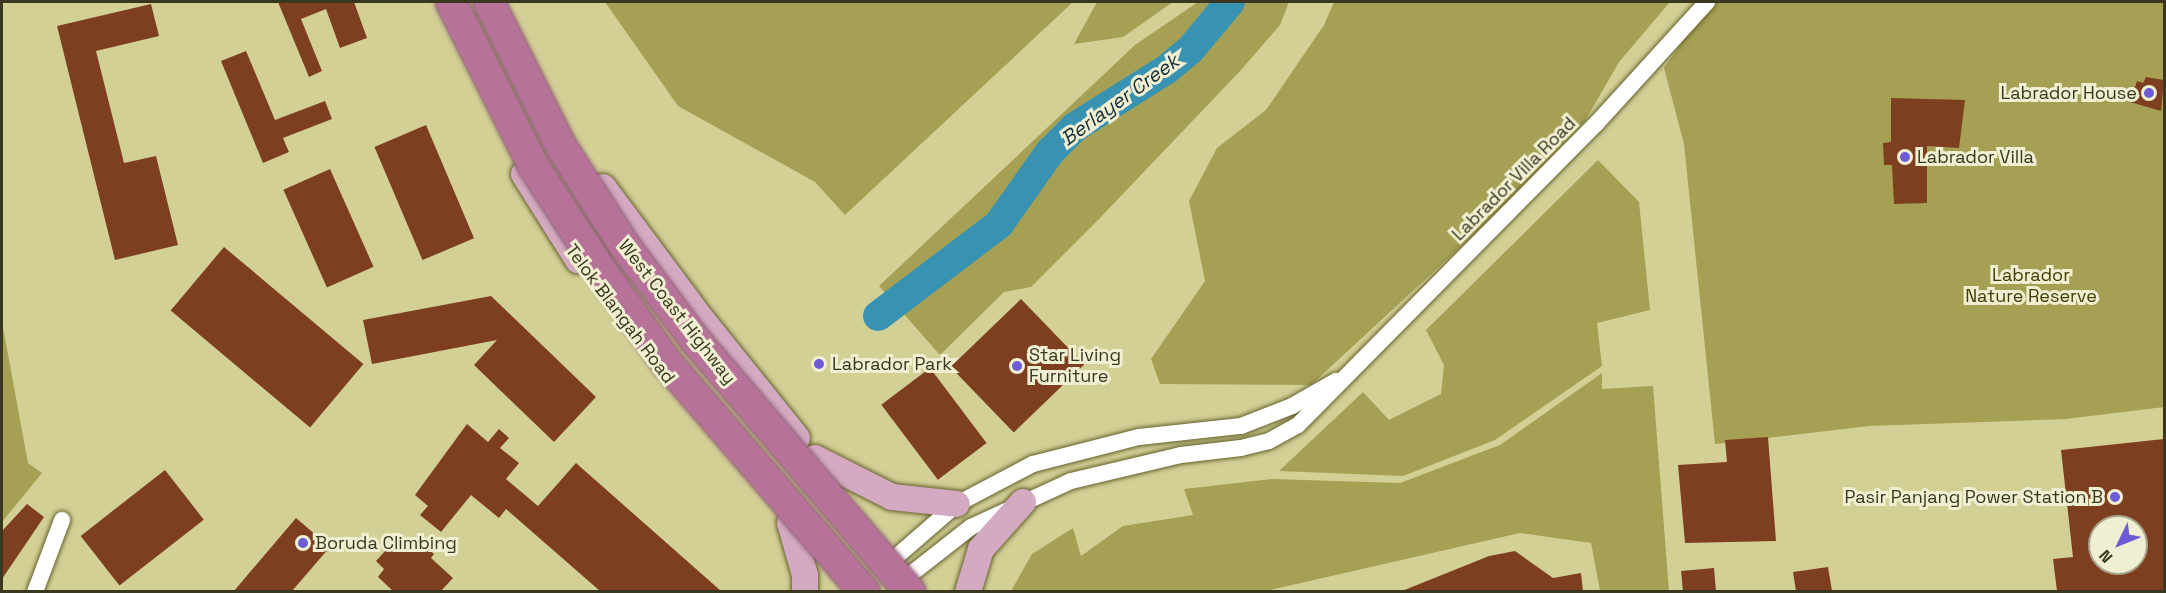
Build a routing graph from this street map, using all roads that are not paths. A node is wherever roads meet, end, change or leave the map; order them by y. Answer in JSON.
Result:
{"nodes":[{"id":1,"x":444,"y":2,"type":"edge"},
{"id":2,"x":451,"y":2,"type":"edge"},
{"id":3,"x":489,"y":2,"type":"edge"},
{"id":4,"x":504,"y":2,"type":"edge"},
{"id":5,"x":1707,"y":2,"type":"edge"},
{"id":6,"x":619,"y":210,"type":"junction"},
{"id":7,"x":557,"y":230,"type":"junction"},
{"id":8,"x":1342,"y":377,"type":"junction"},
{"id":9,"x":1147,"y":436,"type":"junction"},
{"id":10,"x":815,"y":458,"type":"junction"},
{"id":11,"x":1156,"y":460,"type":"junction"},
{"id":12,"x":1023,"y":502,"type":"junction"},
{"id":13,"x":957,"y":504,"type":"junction"},
{"id":14,"x":62,"y":520,"type":"dead end"},
{"id":15,"x":790,"y":523,"type":"junction"},
{"id":16,"x":908,"y":581,"type":"edge"},
{"id":17,"x":35,"y":591,"type":"edge"},
{"id":18,"x":805,"y":591,"type":"edge"},
{"id":19,"x":850,"y":591,"type":"edge"},
{"id":20,"x":864,"y":591,"type":"edge"},
{"id":21,"x":968,"y":591,"type":"edge"}],
"edges":[{"from":1,"to":7,"type":"main road","name":"Telok Blangah Road"},
{"from":2,"to":20,"type":"highway","name":"West Coast Highway","bridge":true},
{"from":3,"to":16,"type":"highway","name":"West Coast Highway","bridge":true},
{"from":4,"to":6,"type":"main road"},
{"from":5,"to":8,"type":"street","name":"Labrador Villa Road"},
{"from":6,"to":7,"type":"main road"},
{"from":6,"to":10,"type":"main road"},
{"from":7,"to":15,"type":"main road","name":"Telok Blangah Road"},
{"from":8,"to":9,"type":"street","name":"Labrador Villa Road"},
{"from":8,"to":11,"type":"street","name":"Labrador Villa Road"},
{"from":9,"to":11,"type":"street"},
{"from":9,"to":13,"type":"street","name":"Labrador Villa Road"},
{"from":10,"to":13,"type":"main road"},
{"from":10,"to":16,"type":"main road"},
{"from":11,"to":12,"type":"street","name":"Labrador Villa Road"},
{"from":12,"to":16,"type":"street","name":"Labrador Villa Road"},
{"from":12,"to":21,"type":"main road"},
{"from":13,"to":16,"type":"street","name":"Labrador Villa Road"},
{"from":14,"to":17,"type":"street"},
{"from":15,"to":18,"type":"main road"},
{"from":15,"to":19,"type":"main road","name":"Telok Blangah Road"},
{"from":16,"to":20,"type":"main road"}]}
